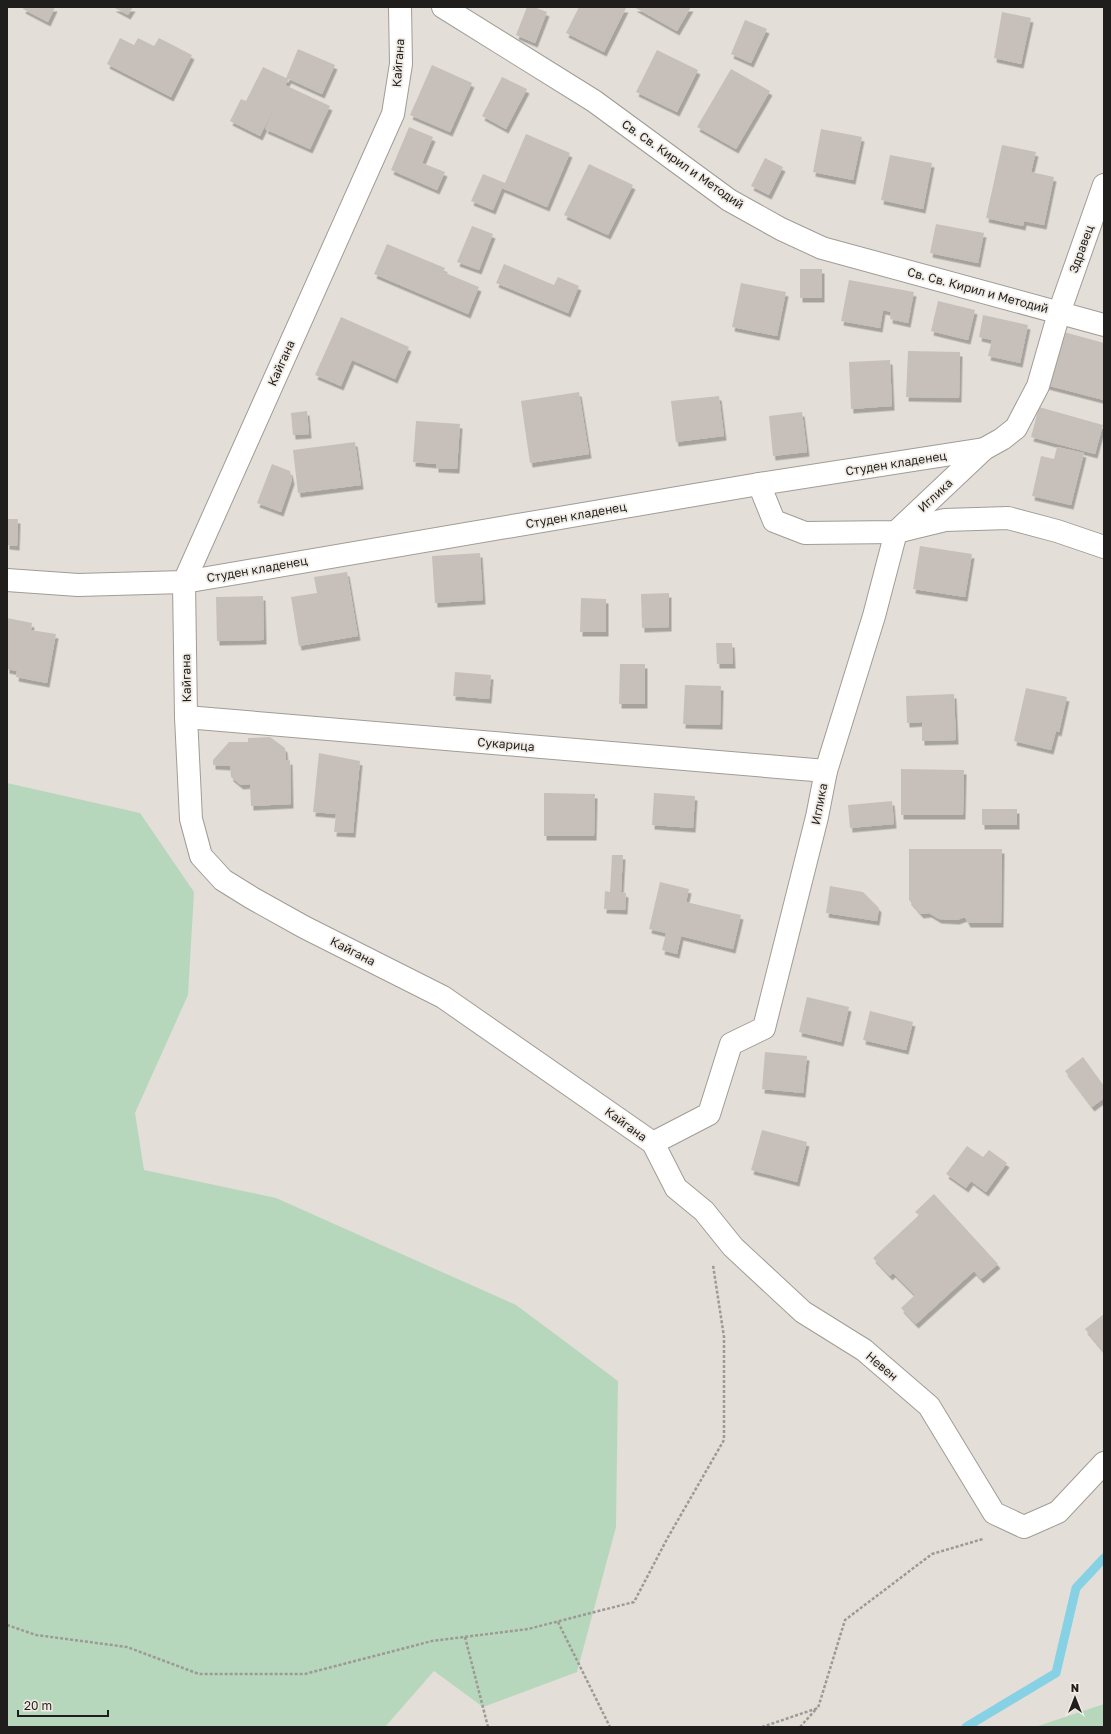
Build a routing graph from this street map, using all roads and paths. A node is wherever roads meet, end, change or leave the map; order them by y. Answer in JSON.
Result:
{"nodes":[{"id":1,"x":400,"y":7,"type":"edge"},
{"id":2,"x":443,"y":7,"type":"edge"},
{"id":3,"x":1104,"y":185,"type":"edge"},
{"id":4,"x":1058,"y":313,"type":"junction"},
{"id":5,"x":1104,"y":325,"type":"edge"},
{"id":6,"x":984,"y":449,"type":"junction"},
{"id":7,"x":759,"y":484,"type":"junction"},
{"id":8,"x":896,"y":532,"type":"junction"},
{"id":9,"x":1104,"y":547,"type":"edge"},
{"id":10,"x":7,"y":580,"type":"edge"},
{"id":11,"x":184,"y":582,"type":"junction"},
{"id":12,"x":186,"y":717,"type":"junction"},
{"id":13,"x":826,"y":770,"type":"junction"},
{"id":14,"x":653,"y":1143,"type":"junction"},
{"id":15,"x":712,"y":1259,"type":"dead end"},
{"id":16,"x":1104,"y":1463,"type":"edge"},
{"id":17,"x":1024,"y":1527,"type":"junction"},
{"id":18,"x":558,"y":1622,"type":"junction"},
{"id":19,"x":7,"y":1625,"type":"edge"},
{"id":20,"x":465,"y":1637,"type":"junction"},
{"id":21,"x":818,"y":1708,"type":"junction"},
{"id":22,"x":488,"y":1727,"type":"edge"},
{"id":23,"x":610,"y":1727,"type":"edge"},
{"id":24,"x":762,"y":1727,"type":"edge"},
{"id":25,"x":800,"y":1727,"type":"edge"}],
"edges":[{"from":1,"to":11,"type":"street","name":"Кайгана"},
{"from":2,"to":4,"type":"street","name":"Св. Св. Кирил и Методий"},
{"from":3,"to":4,"type":"street","name":"Здравец"},
{"from":4,"to":5,"type":"street","name":"Св. Св. Кирил и Методий"},
{"from":4,"to":6,"type":"street","name":"Студен кладенец"},
{"from":6,"to":7,"type":"street","name":"Студен кладенец"},
{"from":6,"to":8,"type":"street","name":"Иглика"},
{"from":7,"to":8,"type":"street"},
{"from":7,"to":11,"type":"street","name":"Студен кладенец"},
{"from":8,"to":9,"type":"street"},
{"from":8,"to":13,"type":"street","name":"Иглика"},
{"from":10,"to":11,"type":"street","name":"Студен кладенец"},
{"from":11,"to":12,"type":"street","name":"Кайгана"},
{"from":12,"to":13,"type":"street","name":"Сукарица"},
{"from":12,"to":14,"type":"street","name":"Кайгана"},
{"from":13,"to":14,"type":"street","name":"Иглика"},
{"from":14,"to":17,"type":"street","name":"Невен"},
{"from":15,"to":18,"type":"path"},
{"from":16,"to":17,"type":"street"},
{"from":17,"to":21,"type":"path"},
{"from":18,"to":20,"type":"path"},
{"from":18,"to":23,"type":"path"},
{"from":19,"to":20,"type":"path"},
{"from":20,"to":22,"type":"path"},
{"from":21,"to":24,"type":"path"},
{"from":21,"to":25,"type":"path"}]}
